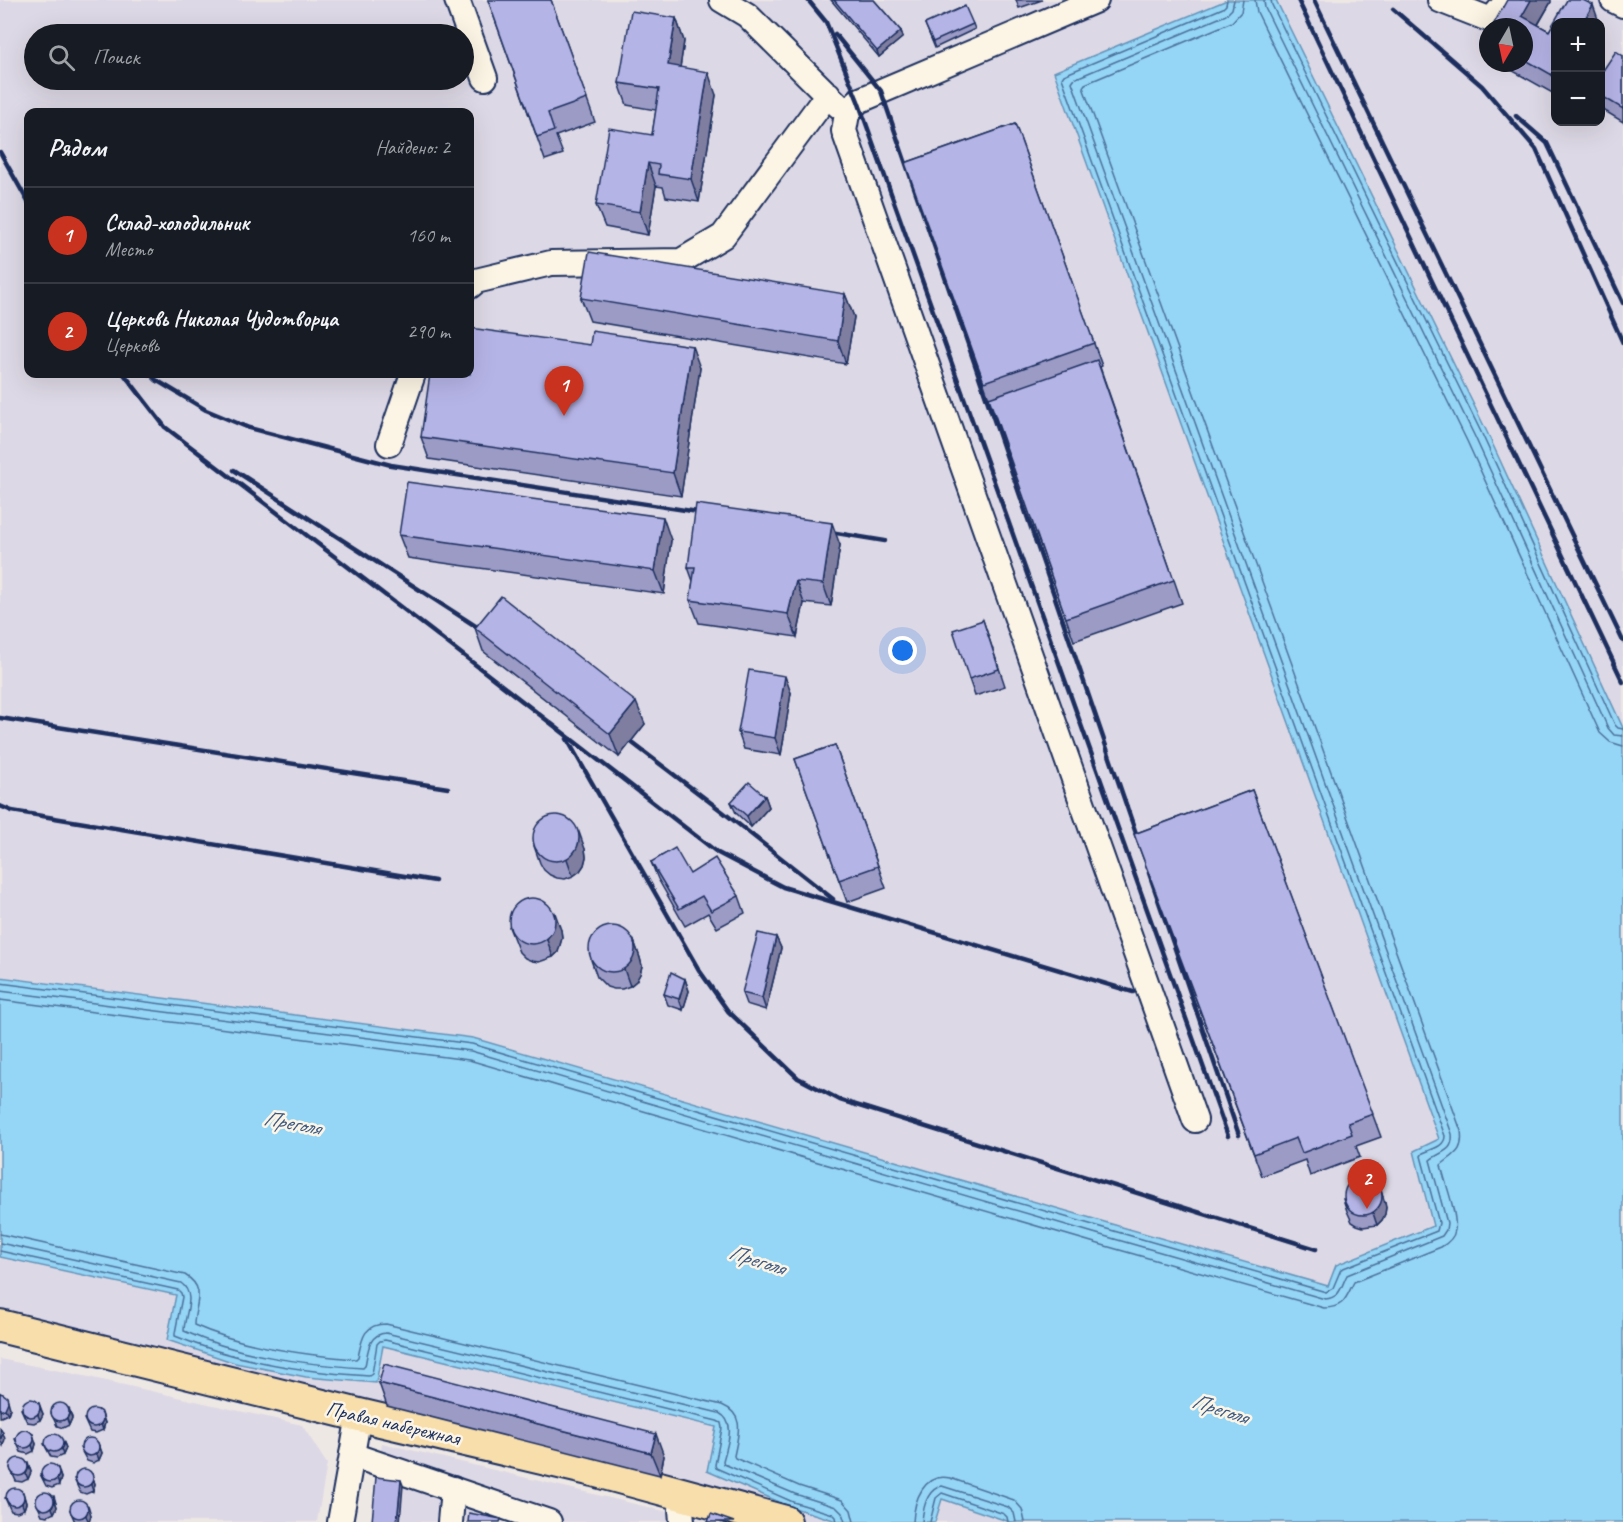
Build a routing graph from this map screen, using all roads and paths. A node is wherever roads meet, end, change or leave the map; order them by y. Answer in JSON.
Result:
{"nodes":[{"id":1,"x":457,"y":0,"type":"edge"},
{"id":2,"x":722,"y":0,"type":"edge"},
{"id":3,"x":1096,"y":0,"type":"edge"},
{"id":4,"x":1440,"y":0,"type":"edge"},
{"id":5,"x":1508,"y":0,"type":"edge"},
{"id":6,"x":1613,"y":0,"type":"edge"},
{"id":7,"x":1623,"y":5,"type":"edge"},
{"id":8,"x":466,"y":24,"type":"edge"},
{"id":9,"x":474,"y":47,"type":"edge"},
{"id":10,"x":485,"y":78,"type":"dead end"},
{"id":11,"x":828,"y":94,"type":"junction"},
{"id":12,"x":847,"y":114,"type":"junction"},
{"id":13,"x":474,"y":283,"type":"edge"},
{"id":14,"x":412,"y":378,"type":"edge"},
{"id":15,"x":389,"y":444,"type":"dead end"},
{"id":16,"x":1195,"y":1120,"type":"dead end"},
{"id":17,"x":0,"y":1326,"type":"edge"},
{"id":18,"x":359,"y":1415,"type":"junction"},
{"id":19,"x":352,"y":1455,"type":"junction"},
{"id":20,"x":453,"y":1489,"type":"junction"},
{"id":21,"x":683,"y":1508,"type":"edge"},
{"id":22,"x":340,"y":1522,"type":"edge"},
{"id":23,"x":450,"y":1522,"type":"edge"},
{"id":24,"x":549,"y":1522,"type":"edge"},
{"id":25,"x":785,"y":1522,"type":"edge"}],
"edges":[{"from":1,"to":8,"type":"street"},
{"from":2,"to":11,"type":"street"},
{"from":3,"to":12,"type":"street"},
{"from":4,"to":5,"type":"street"},
{"from":6,"to":7,"type":"street"},
{"from":9,"to":10,"type":"street"},
{"from":11,"to":12,"type":"street"},
{"from":11,"to":13,"type":"street"},
{"from":12,"to":16,"type":"street"},
{"from":14,"to":15,"type":"street"},
{"from":17,"to":18,"type":"main road","name":"Правая набережная"},
{"from":18,"to":19,"type":"street"},
{"from":18,"to":21,"type":"main road","name":"Правая набережная"},
{"from":19,"to":20,"type":"street"},
{"from":19,"to":22,"type":"street"},
{"from":20,"to":23,"type":"street"},
{"from":20,"to":24,"type":"street"},
{"from":21,"to":25,"type":"main road","name":"Правая набережная"}]}
